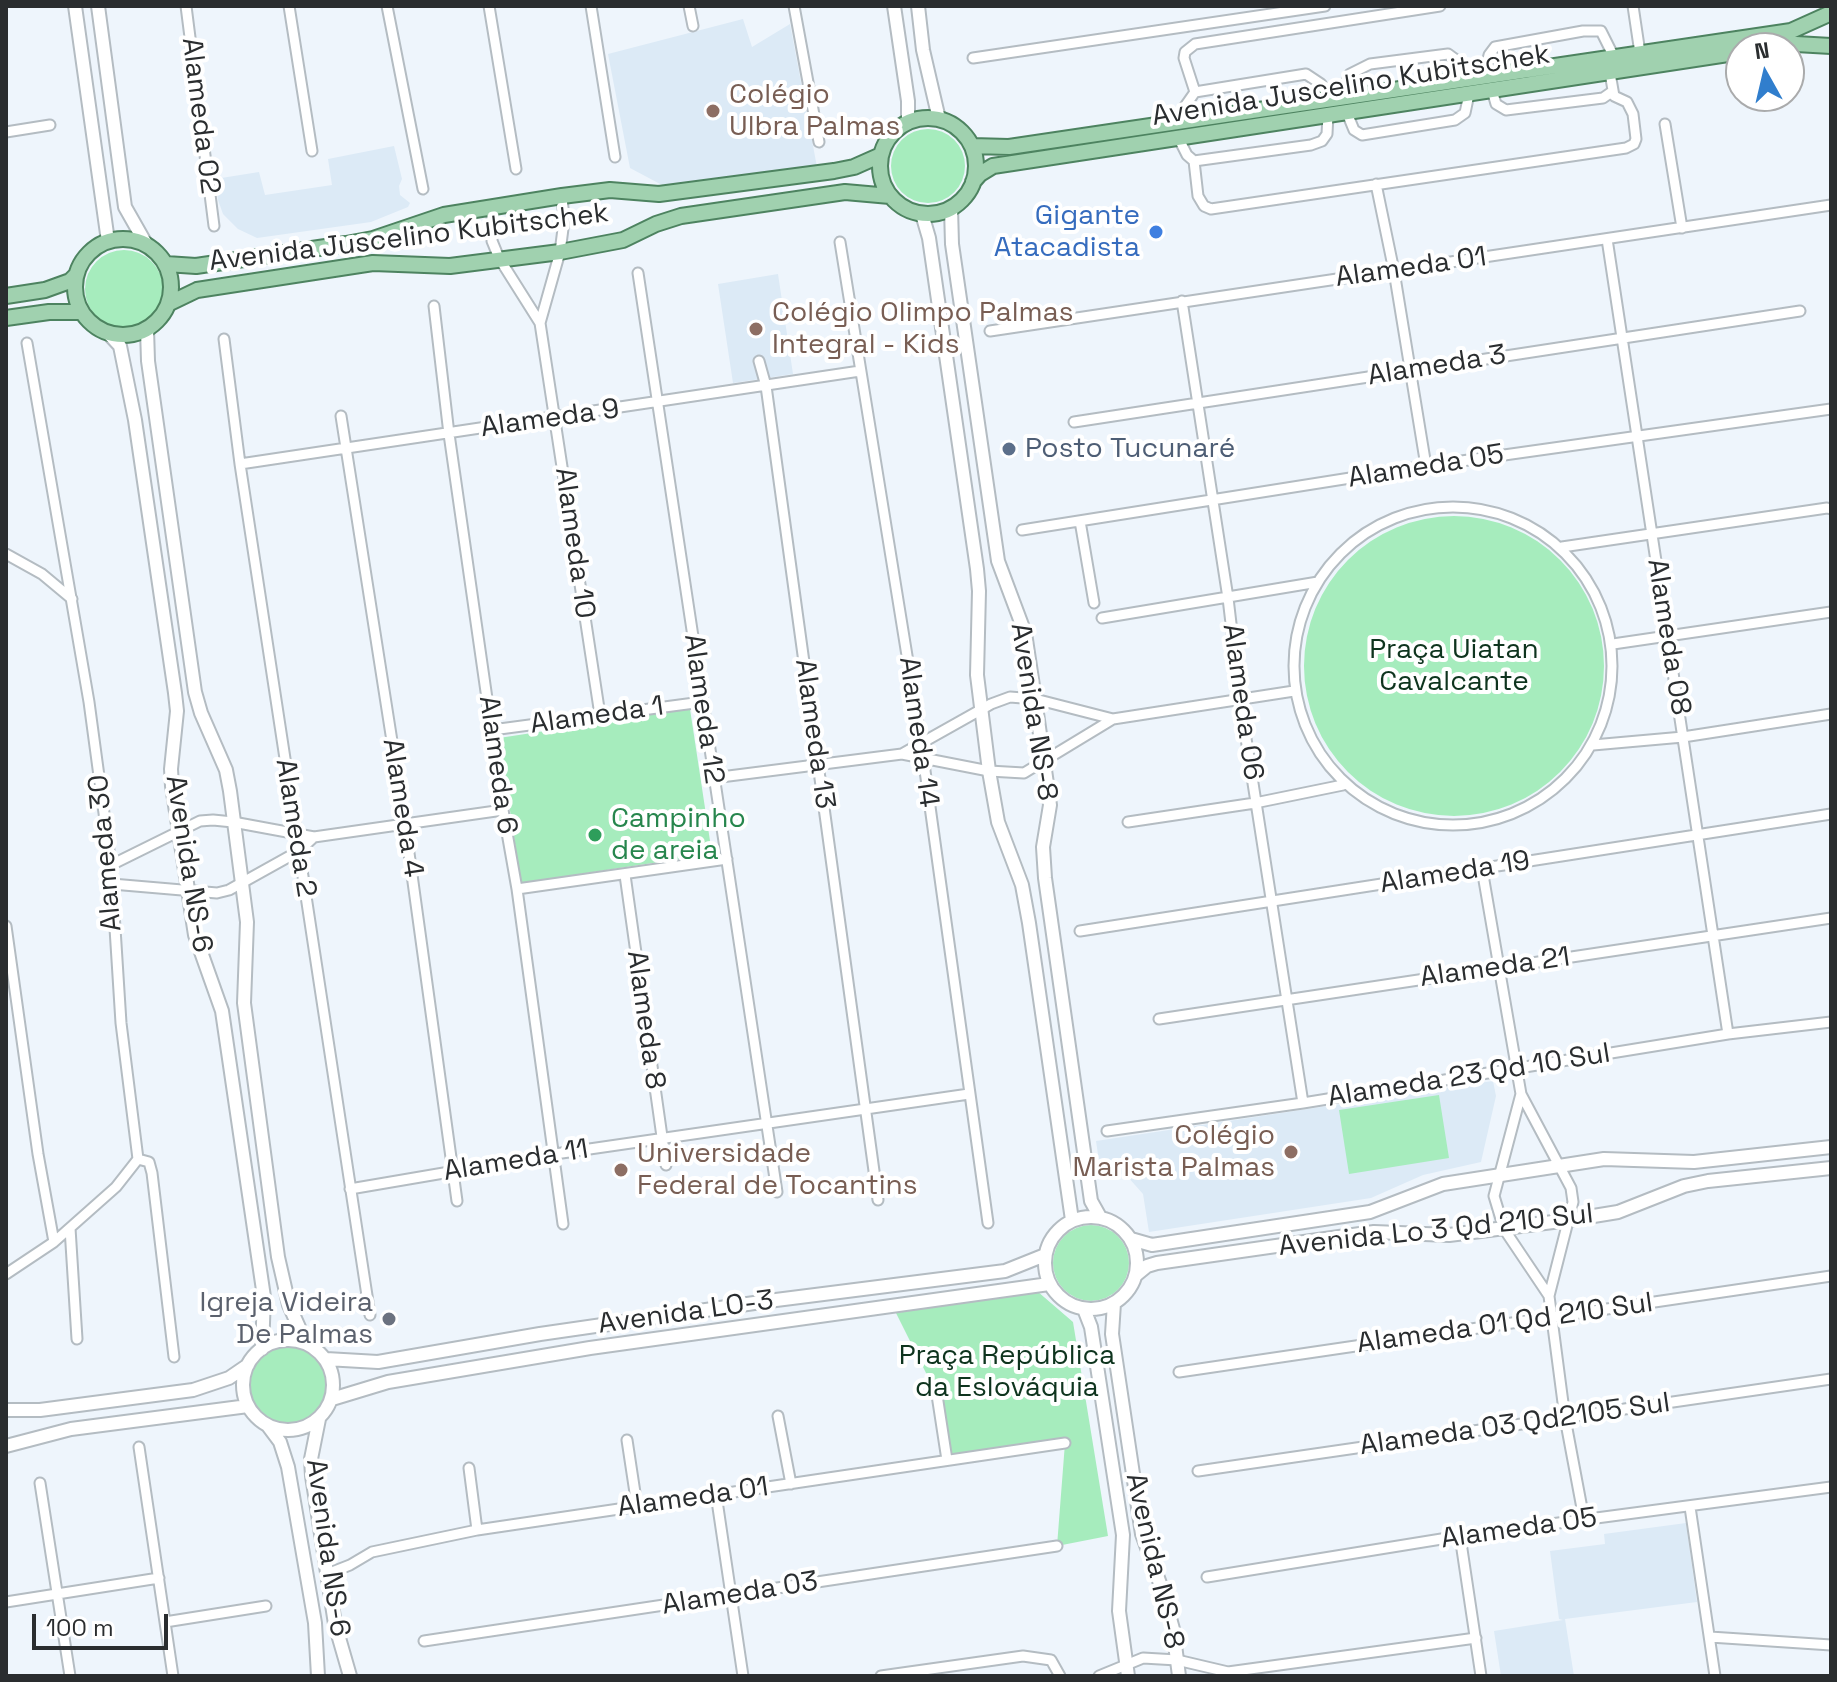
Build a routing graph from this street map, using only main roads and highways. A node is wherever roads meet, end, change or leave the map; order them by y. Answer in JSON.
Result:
{"nodes":[{"id":1,"x":1831,"y":13,"type":"edge"},
{"id":2,"x":1805,"y":45,"type":"edge"},
{"id":3,"x":1831,"y":46,"type":"edge"},
{"id":4,"x":1725,"y":55,"type":"edge"},
{"id":5,"x":1474,"y":83,"type":"junction"},
{"id":6,"x":1339,"y":104,"type":"junction"},
{"id":7,"x":972,"y":146,"type":"junction"},
{"id":8,"x":881,"y":155,"type":"junction"},
{"id":9,"x":973,"y":182,"type":"junction"},
{"id":10,"x":890,"y":196,"type":"junction"},
{"id":11,"x":166,"y":264,"type":"junction"},
{"id":12,"x":76,"y":275,"type":"junction"},
{"id":13,"x":6,"y":296,"type":"edge"},
{"id":14,"x":170,"y":303,"type":"junction"},
{"id":15,"x":81,"y":312,"type":"junction"},
{"id":16,"x":6,"y":318,"type":"edge"}],
"edges":[{"from":1,"to":5,"type":"main road","name":"Avenida Juscelino Kubitschek"},
{"from":2,"to":3,"type":"main road"},
{"from":4,"to":5,"type":"main road","name":"Avenida Juscelino Kubitschek"},
{"from":5,"to":6,"type":"main road","name":"Avenida Juscelino Kubitschek"},
{"from":6,"to":7,"type":"main road","name":"Avenida Juscelino Kubitschek"},
{"from":6,"to":9,"type":"main road","name":"Avenida Juscelino Kubitschek"},
{"from":7,"to":8,"type":"main road"},
{"from":7,"to":9,"type":"main road"},
{"from":8,"to":10,"type":"main road"},
{"from":8,"to":11,"type":"main road","name":"Avenida Juscelino Kubitschek"},
{"from":9,"to":10,"type":"main road"},
{"from":10,"to":14,"type":"main road","name":"Avenida Juscelino Kubitschek"},
{"from":11,"to":12,"type":"main road"},
{"from":11,"to":14,"type":"main road"},
{"from":12,"to":13,"type":"main road"},
{"from":12,"to":15,"type":"main road"},
{"from":14,"to":15,"type":"main road"},
{"from":15,"to":16,"type":"main road"}]}
